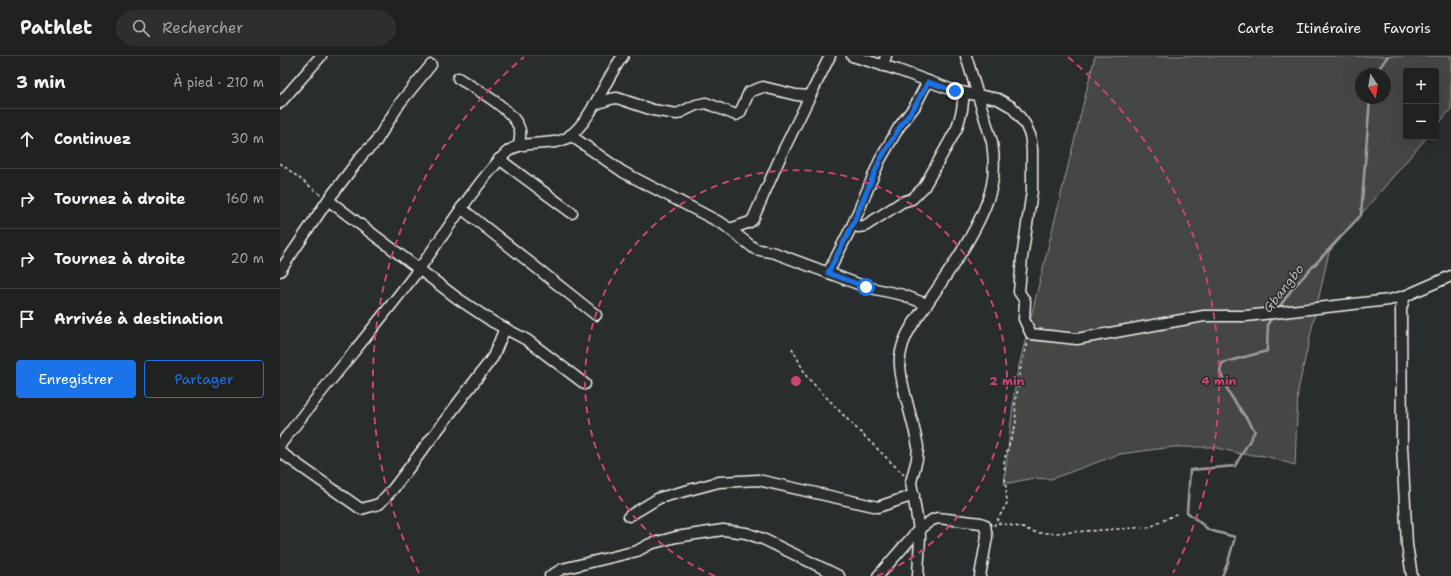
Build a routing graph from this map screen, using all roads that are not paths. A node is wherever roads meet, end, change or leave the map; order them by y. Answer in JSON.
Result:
{"nodes":[{"id":1,"x":321,"y":56,"type":"edge"},
{"id":2,"x":830,"y":56,"type":"edge"},
{"id":3,"x":852,"y":56,"type":"edge"},
{"id":4,"x":886,"y":56,"type":"edge"},
{"id":5,"x":966,"y":56,"type":"edge"},
{"id":6,"x":617,"y":58,"type":"edge"},
{"id":7,"x":431,"y":65,"type":"dead end"},
{"id":8,"x":883,"y":66,"type":"junction"},
{"id":9,"x":458,"y":78,"type":"dead end"},
{"id":10,"x":928,"y":82,"type":"junction"},
{"id":11,"x":964,"y":93,"type":"junction"},
{"id":12,"x":977,"y":95,"type":"junction"},
{"id":13,"x":810,"y":96,"type":"junction"},
{"id":14,"x":280,"y":102,"type":"edge"},
{"id":15,"x":594,"y":105,"type":"junction"},
{"id":16,"x":570,"y":135,"type":"junction"},
{"id":17,"x":519,"y":146,"type":"junction"},
{"id":18,"x":499,"y":160,"type":"junction"},
{"id":19,"x":328,"y":200,"type":"junction"},
{"id":20,"x":462,"y":208,"type":"junction"},
{"id":21,"x":572,"y":214,"type":"dead end"},
{"id":22,"x":853,"y":224,"type":"junction"},
{"id":23,"x":730,"y":228,"type":"junction"},
{"id":24,"x":418,"y":270,"type":"junction"},
{"id":25,"x":280,"y":271,"type":"edge"},
{"id":26,"x":828,"y":273,"type":"junction"},
{"id":27,"x":1451,"y":276,"type":"edge"},
{"id":28,"x":1405,"y":296,"type":"junction"},
{"id":29,"x":926,"y":304,"type":"junction"},
{"id":30,"x":596,"y":315,"type":"dead end"},
{"id":31,"x":505,"y":328,"type":"junction"},
{"id":32,"x":585,"y":384,"type":"dead end"},
{"id":33,"x":280,"y":445,"type":"edge"},
{"id":34,"x":280,"y":452,"type":"edge"},
{"id":35,"x":914,"y":495,"type":"junction"},
{"id":36,"x":629,"y":516,"type":"dead end"},
{"id":37,"x":919,"y":529,"type":"junction"},
{"id":38,"x":550,"y":576,"type":"edge"},
{"id":39,"x":839,"y":576,"type":"edge"},
{"id":40,"x":878,"y":576,"type":"edge"},
{"id":41,"x":918,"y":576,"type":"edge"},
{"id":42,"x":980,"y":576,"type":"edge"},
{"id":43,"x":1412,"y":576,"type":"edge"}],
"edges":[{"from":1,"to":14,"type":"street"},
{"from":2,"to":13,"type":"street"},
{"from":3,"to":8,"type":"street"},
{"from":4,"to":8,"type":"street"},
{"from":5,"to":12,"type":"street"},
{"from":6,"to":15,"type":"street"},
{"from":7,"to":19,"type":"street"},
{"from":8,"to":10,"type":"street"},
{"from":9,"to":17,"type":"street"},
{"from":10,"to":11,"type":"street"},
{"from":10,"to":22,"type":"street"},
{"from":11,"to":12,"type":"street"},
{"from":11,"to":22,"type":"street"},
{"from":12,"to":28,"type":"street"},
{"from":12,"to":29,"type":"street"},
{"from":13,"to":15,"type":"street"},
{"from":13,"to":23,"type":"street"},
{"from":15,"to":16,"type":"street"},
{"from":16,"to":17,"type":"street"},
{"from":16,"to":23,"type":"street"},
{"from":17,"to":18,"type":"street"},
{"from":18,"to":20,"type":"street"},
{"from":18,"to":21,"type":"street"},
{"from":19,"to":24,"type":"street"},
{"from":19,"to":25,"type":"street"},
{"from":20,"to":24,"type":"street"},
{"from":20,"to":30,"type":"street"},
{"from":22,"to":26,"type":"street"},
{"from":23,"to":26,"type":"street"},
{"from":24,"to":31,"type":"street"},
{"from":24,"to":33,"type":"street"},
{"from":26,"to":29,"type":"street"},
{"from":27,"to":28,"type":"street"},
{"from":28,"to":43,"type":"street"},
{"from":29,"to":35,"type":"street"},
{"from":31,"to":32,"type":"street"},
{"from":31,"to":34,"type":"street"},
{"from":35,"to":36,"type":"street"},
{"from":35,"to":37,"type":"street"},
{"from":37,"to":40,"type":"street"},
{"from":37,"to":41,"type":"street"},
{"from":37,"to":42,"type":"street"},
{"from":38,"to":39,"type":"street"}]}
